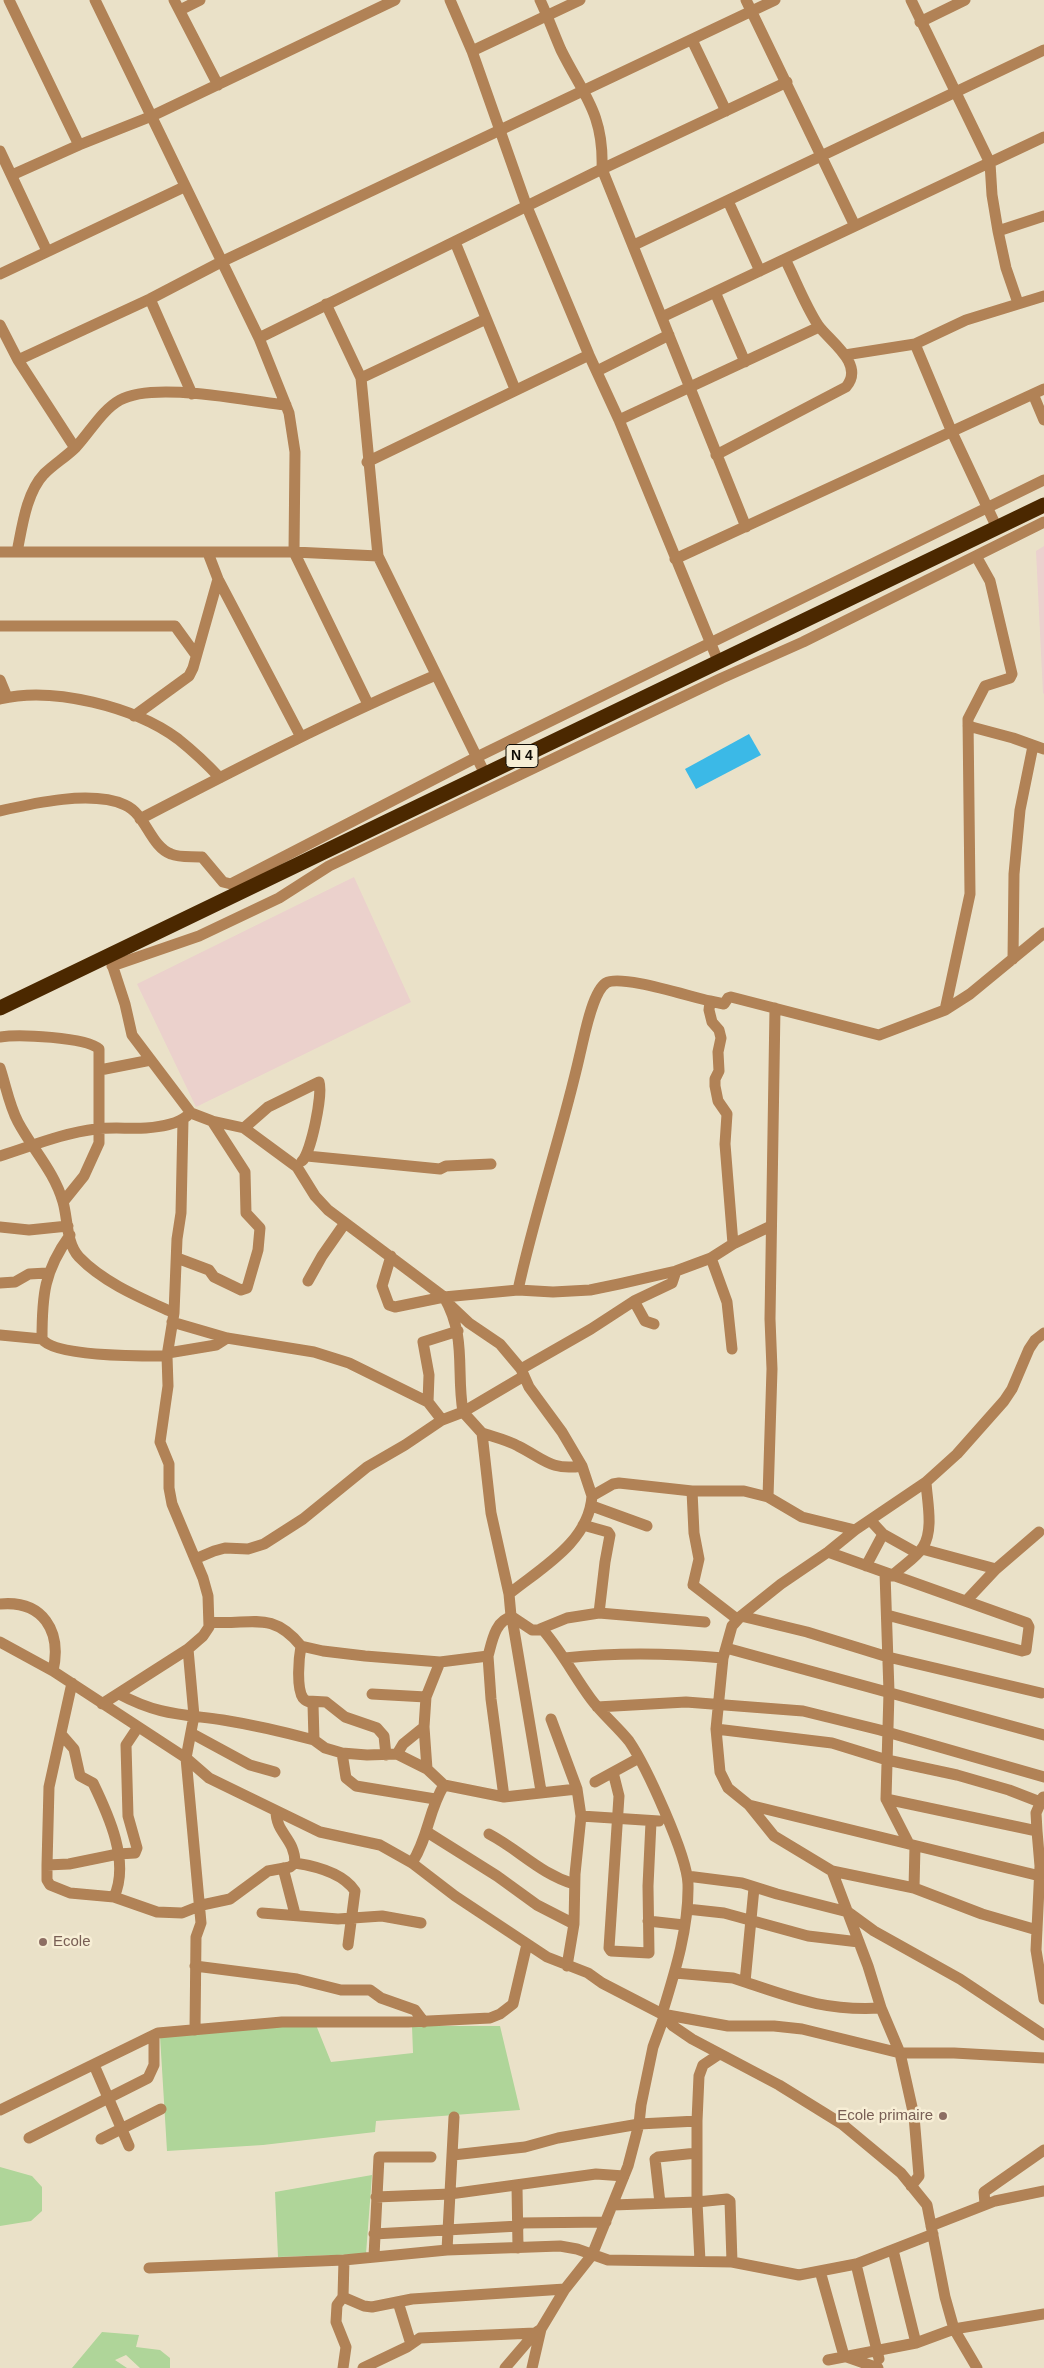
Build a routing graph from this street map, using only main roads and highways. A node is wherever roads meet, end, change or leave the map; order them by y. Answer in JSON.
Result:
{"nodes":[{"id":1,"x":1044,"y":505,"type":"edge"},
{"id":2,"x":0,"y":1008,"type":"edge"}],
"edges":[{"from":1,"to":2,"type":"highway","number":"N 4"}]}
